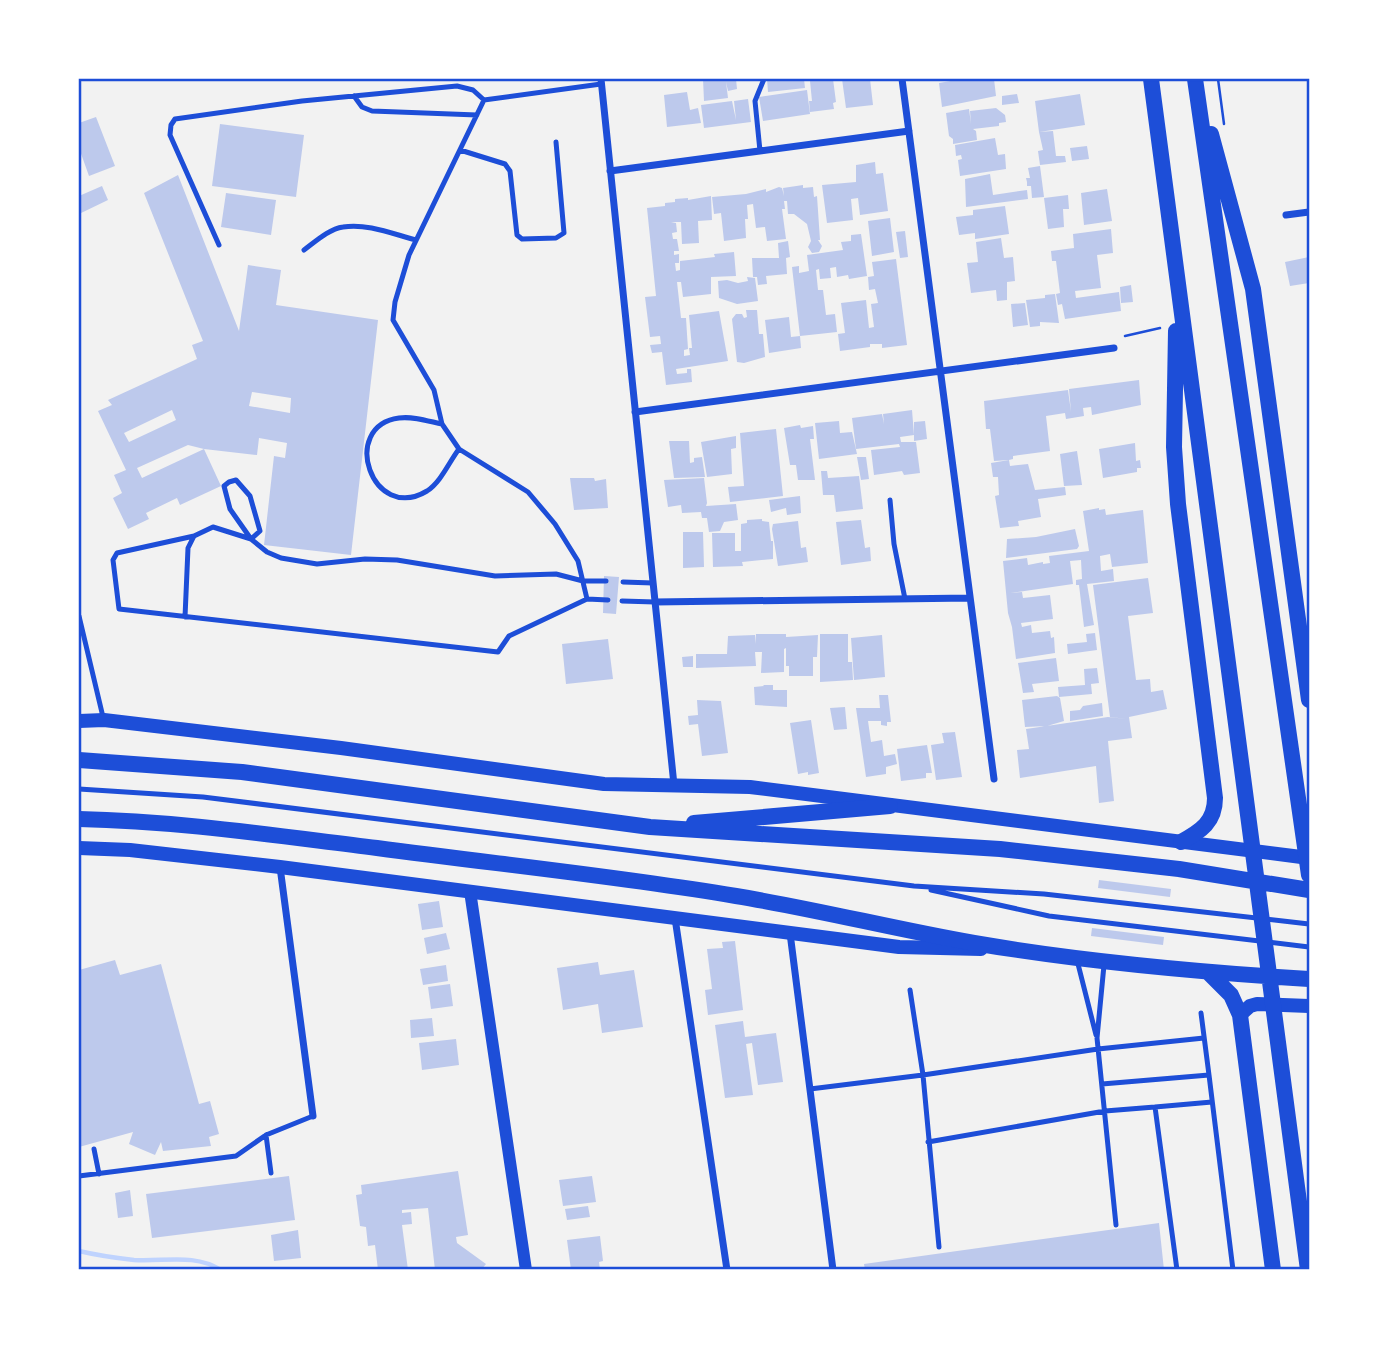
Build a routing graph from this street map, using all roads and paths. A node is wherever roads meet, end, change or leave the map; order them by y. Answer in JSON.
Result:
{"nodes":[{"id":1,"x":764,"y":79,"type":"edge"},
{"id":2,"x":902,"y":79,"type":"edge"},
{"id":3,"x":1151,"y":79,"type":"edge"},
{"id":4,"x":1195,"y":79,"type":"edge"},
{"id":5,"x":601,"y":81,"type":"edge"},
{"id":6,"x":354,"y":96,"type":"junction"},
{"id":7,"x":484,"y":100,"type":"junction"},
{"id":8,"x":477,"y":115,"type":"junction"},
{"id":9,"x":909,"y":131,"type":"junction"},
{"id":10,"x":556,"y":142,"type":"dead end"},
{"id":11,"x":460,"y":150,"type":"junction"},
{"id":12,"x":760,"y":151,"type":"junction"},
{"id":13,"x":610,"y":171,"type":"junction"},
{"id":14,"x":1309,"y":212,"type":"edge"},
{"id":15,"x":1286,"y":215,"type":"dead end"},
{"id":16,"x":416,"y":240,"type":"junction"},
{"id":17,"x":219,"y":245,"type":"dead end"},
{"id":18,"x":304,"y":250,"type":"dead end"},
{"id":19,"x":1177,"y":273,"type":"junction"},
{"id":20,"x":1160,"y":328,"type":"dead end"},
{"id":21,"x":1125,"y":336,"type":"dead end"},
{"id":22,"x":1114,"y":348,"type":"dead end"},
{"id":23,"x":941,"y":372,"type":"junction"},
{"id":24,"x":635,"y":412,"type":"junction"},
{"id":25,"x":442,"y":424,"type":"junction"},
{"id":26,"x":459,"y":449,"type":"junction"},
{"id":27,"x":890,"y":500,"type":"dead end"},
{"id":28,"x":194,"y":536,"type":"junction"},
{"id":29,"x":251,"y":539,"type":"junction"},
{"id":30,"x":583,"y":581,"type":"junction"},
{"id":31,"x":606,"y":581,"type":"dead end"},
{"id":32,"x":623,"y":582,"type":"dead end"},
{"id":33,"x":653,"y":583,"type":"junction"},
{"id":34,"x":970,"y":598,"type":"junction"},
{"id":35,"x":587,"y":599,"type":"junction"},
{"id":36,"x":905,"y":599,"type":"junction"},
{"id":37,"x":608,"y":600,"type":"dead end"},
{"id":38,"x":622,"y":601,"type":"dead end"},
{"id":39,"x":655,"y":602,"type":"junction"},
{"id":40,"x":79,"y":616,"type":"edge"},
{"id":41,"x":185,"y":617,"type":"junction"},
{"id":42,"x":1309,"y":700,"type":"edge"},
{"id":43,"x":103,"y":720,"type":"junction"},
{"id":44,"x":79,"y":721,"type":"edge"},
{"id":45,"x":79,"y":760,"type":"edge"},
{"id":46,"x":994,"y":779,"type":"dead end"},
{"id":47,"x":674,"y":785,"type":"junction"},
{"id":48,"x":79,"y":789,"type":"edge"},
{"id":49,"x":890,"y":806,"type":"junction"},
{"id":50,"x":79,"y":819,"type":"edge"},
{"id":51,"x":650,"y":827,"type":"junction"},
{"id":52,"x":1181,"y":842,"type":"junction"},
{"id":53,"x":79,"y":848,"type":"edge"},
{"id":54,"x":1307,"y":850,"type":"edge"},
{"id":55,"x":279,"y":867,"type":"junction"},
{"id":56,"x":1309,"y":875,"type":"edge"},
{"id":57,"x":914,"y":886,"type":"junction"},
{"id":58,"x":1309,"y":890,"type":"edge"},
{"id":59,"x":470,"y":891,"type":"junction"},
{"id":60,"x":675,"y":917,"type":"junction"},
{"id":61,"x":1309,"y":924,"type":"edge"},
{"id":62,"x":790,"y":933,"type":"junction"},
{"id":63,"x":1309,"y":947,"type":"edge"},
{"id":64,"x":1016,"y":950,"type":"junction"},
{"id":65,"x":1076,"y":958,"type":"junction"},
{"id":66,"x":1105,"y":962,"type":"junction"},
{"id":67,"x":1208,"y":972,"type":"junction"},
{"id":68,"x":1309,"y":979,"type":"edge"},
{"id":69,"x":910,"y":990,"type":"dead end"},
{"id":70,"x":1309,"y":1006,"type":"edge"},
{"id":71,"x":1201,"y":1013,"type":"dead end"},
{"id":72,"x":1240,"y":1015,"type":"junction"},
{"id":73,"x":1097,"y":1038,"type":"junction"},
{"id":74,"x":1204,"y":1038,"type":"junction"},
{"id":75,"x":1098,"y":1049,"type":"junction"},
{"id":76,"x":1209,"y":1074,"type":"junction"},
{"id":77,"x":923,"y":1076,"type":"junction"},
{"id":78,"x":1102,"y":1084,"type":"junction"},
{"id":79,"x":810,"y":1089,"type":"junction"},
{"id":80,"x":1212,"y":1102,"type":"junction"},
{"id":81,"x":1155,"y":1107,"type":"junction"},
{"id":82,"x":1105,"y":1111,"type":"junction"},
{"id":83,"x":313,"y":1116,"type":"joint"},
{"id":84,"x":266,"y":1135,"type":"junction"},
{"id":85,"x":928,"y":1142,"type":"junction"},
{"id":86,"x":94,"y":1149,"type":"dead end"},
{"id":87,"x":271,"y":1173,"type":"dead end"},
{"id":88,"x":99,"y":1174,"type":"junction"},
{"id":89,"x":79,"y":1175,"type":"edge"},
{"id":90,"x":1116,"y":1225,"type":"dead end"},
{"id":91,"x":939,"y":1247,"type":"dead end"},
{"id":92,"x":526,"y":1270,"type":"edge"},
{"id":93,"x":727,"y":1270,"type":"edge"},
{"id":94,"x":834,"y":1270,"type":"edge"},
{"id":95,"x":1177,"y":1270,"type":"edge"},
{"id":96,"x":1233,"y":1270,"type":"edge"},
{"id":97,"x":1273,"y":1270,"type":"edge"},
{"id":98,"x":1308,"y":1270,"type":"edge"}],
"edges":[{"from":1,"to":12,"type":"lane"},
{"from":2,"to":9,"type":"street"},
{"from":3,"to":19,"type":"highway"},
{"from":4,"to":42,"type":"highway"},
{"from":4,"to":54,"type":"highway"},
{"from":5,"to":7,"type":"lane"},
{"from":5,"to":13,"type":"street"},
{"from":6,"to":7,"type":"lane"},
{"from":6,"to":8,"type":"lane"},
{"from":6,"to":17,"type":"lane"},
{"from":7,"to":8,"type":"lane"},
{"from":8,"to":11,"type":"lane"},
{"from":9,"to":12,"type":"street"},
{"from":9,"to":23,"type":"street"},
{"from":10,"to":11,"type":"lane"},
{"from":11,"to":16,"type":"lane"},
{"from":12,"to":13,"type":"street"},
{"from":13,"to":24,"type":"street"},
{"from":14,"to":15,"type":"street"},
{"from":16,"to":18,"type":"lane"},
{"from":16,"to":25,"type":"lane"},
{"from":19,"to":52,"type":"highway"},
{"from":19,"to":98,"type":"highway"},
{"from":20,"to":21,"type":"path"},
{"from":22,"to":23,"type":"street"},
{"from":23,"to":24,"type":"street"},
{"from":23,"to":34,"type":"street"},
{"from":24,"to":33,"type":"street"},
{"from":25,"to":26,"type":"lane"},
{"from":25,"to":26,"type":"lane"},
{"from":26,"to":30,"type":"lane"},
{"from":27,"to":36,"type":"lane"},
{"from":28,"to":29,"type":"lane"},
{"from":28,"to":41,"type":"lane"},
{"from":28,"to":41,"type":"lane"},
{"from":29,"to":29,"type":"lane"},
{"from":29,"to":30,"type":"lane"},
{"from":30,"to":31,"type":"lane"},
{"from":30,"to":35,"type":"lane"},
{"from":32,"to":33,"type":"lane"},
{"from":33,"to":39,"type":"street"},
{"from":34,"to":36,"type":"street"},
{"from":34,"to":46,"type":"street"},
{"from":35,"to":37,"type":"lane"},
{"from":35,"to":41,"type":"lane"},
{"from":36,"to":39,"type":"street"},
{"from":38,"to":39,"type":"lane"},
{"from":39,"to":47,"type":"street"},
{"from":40,"to":43,"type":"lane"},
{"from":43,"to":44,"type":"main road"},
{"from":43,"to":47,"type":"main road"},
{"from":45,"to":51,"type":"highway"},
{"from":47,"to":49,"type":"main road"},
{"from":48,"to":57,"type":"lane"},
{"from":49,"to":51,"type":"highway"},
{"from":49,"to":52,"type":"main road"},
{"from":50,"to":64,"type":"highway"},
{"from":51,"to":58,"type":"highway"},
{"from":52,"to":54,"type":"main road"},
{"from":53,"to":55,"type":"main road"},
{"from":54,"to":56,"type":"highway"},
{"from":55,"to":59,"type":"main road"},
{"from":55,"to":83,"type":"street"},
{"from":57,"to":61,"type":"lane"},
{"from":57,"to":63,"type":"lane"},
{"from":59,"to":60,"type":"main road"},
{"from":59,"to":92,"type":"street"},
{"from":60,"to":62,"type":"main road"},
{"from":60,"to":93,"type":"street"},
{"from":62,"to":64,"type":"main road"},
{"from":62,"to":79,"type":"street"},
{"from":64,"to":65,"type":"highway"},
{"from":65,"to":66,"type":"highway"},
{"from":65,"to":73,"type":"lane"},
{"from":66,"to":67,"type":"highway"},
{"from":66,"to":73,"type":"lane"},
{"from":67,"to":68,"type":"highway"},
{"from":67,"to":72,"type":"highway"},
{"from":69,"to":77,"type":"lane"},
{"from":70,"to":72,"type":"main road"},
{"from":71,"to":74,"type":"lane"},
{"from":72,"to":97,"type":"highway"},
{"from":73,"to":75,"type":"lane"},
{"from":74,"to":75,"type":"lane"},
{"from":74,"to":76,"type":"lane"},
{"from":75,"to":77,"type":"lane"},
{"from":75,"to":78,"type":"lane"},
{"from":76,"to":78,"type":"lane"},
{"from":76,"to":80,"type":"lane"},
{"from":77,"to":79,"type":"lane"},
{"from":77,"to":85,"type":"lane"},
{"from":78,"to":82,"type":"lane"},
{"from":79,"to":94,"type":"street"},
{"from":80,"to":81,"type":"lane"},
{"from":80,"to":96,"type":"lane"},
{"from":81,"to":82,"type":"lane"},
{"from":81,"to":95,"type":"lane"},
{"from":82,"to":85,"type":"lane"},
{"from":82,"to":90,"type":"lane"},
{"from":83,"to":84,"type":"lane"},
{"from":84,"to":87,"type":"lane"},
{"from":84,"to":88,"type":"lane"},
{"from":85,"to":91,"type":"lane"},
{"from":86,"to":88,"type":"lane"},
{"from":88,"to":89,"type":"lane"}]}
